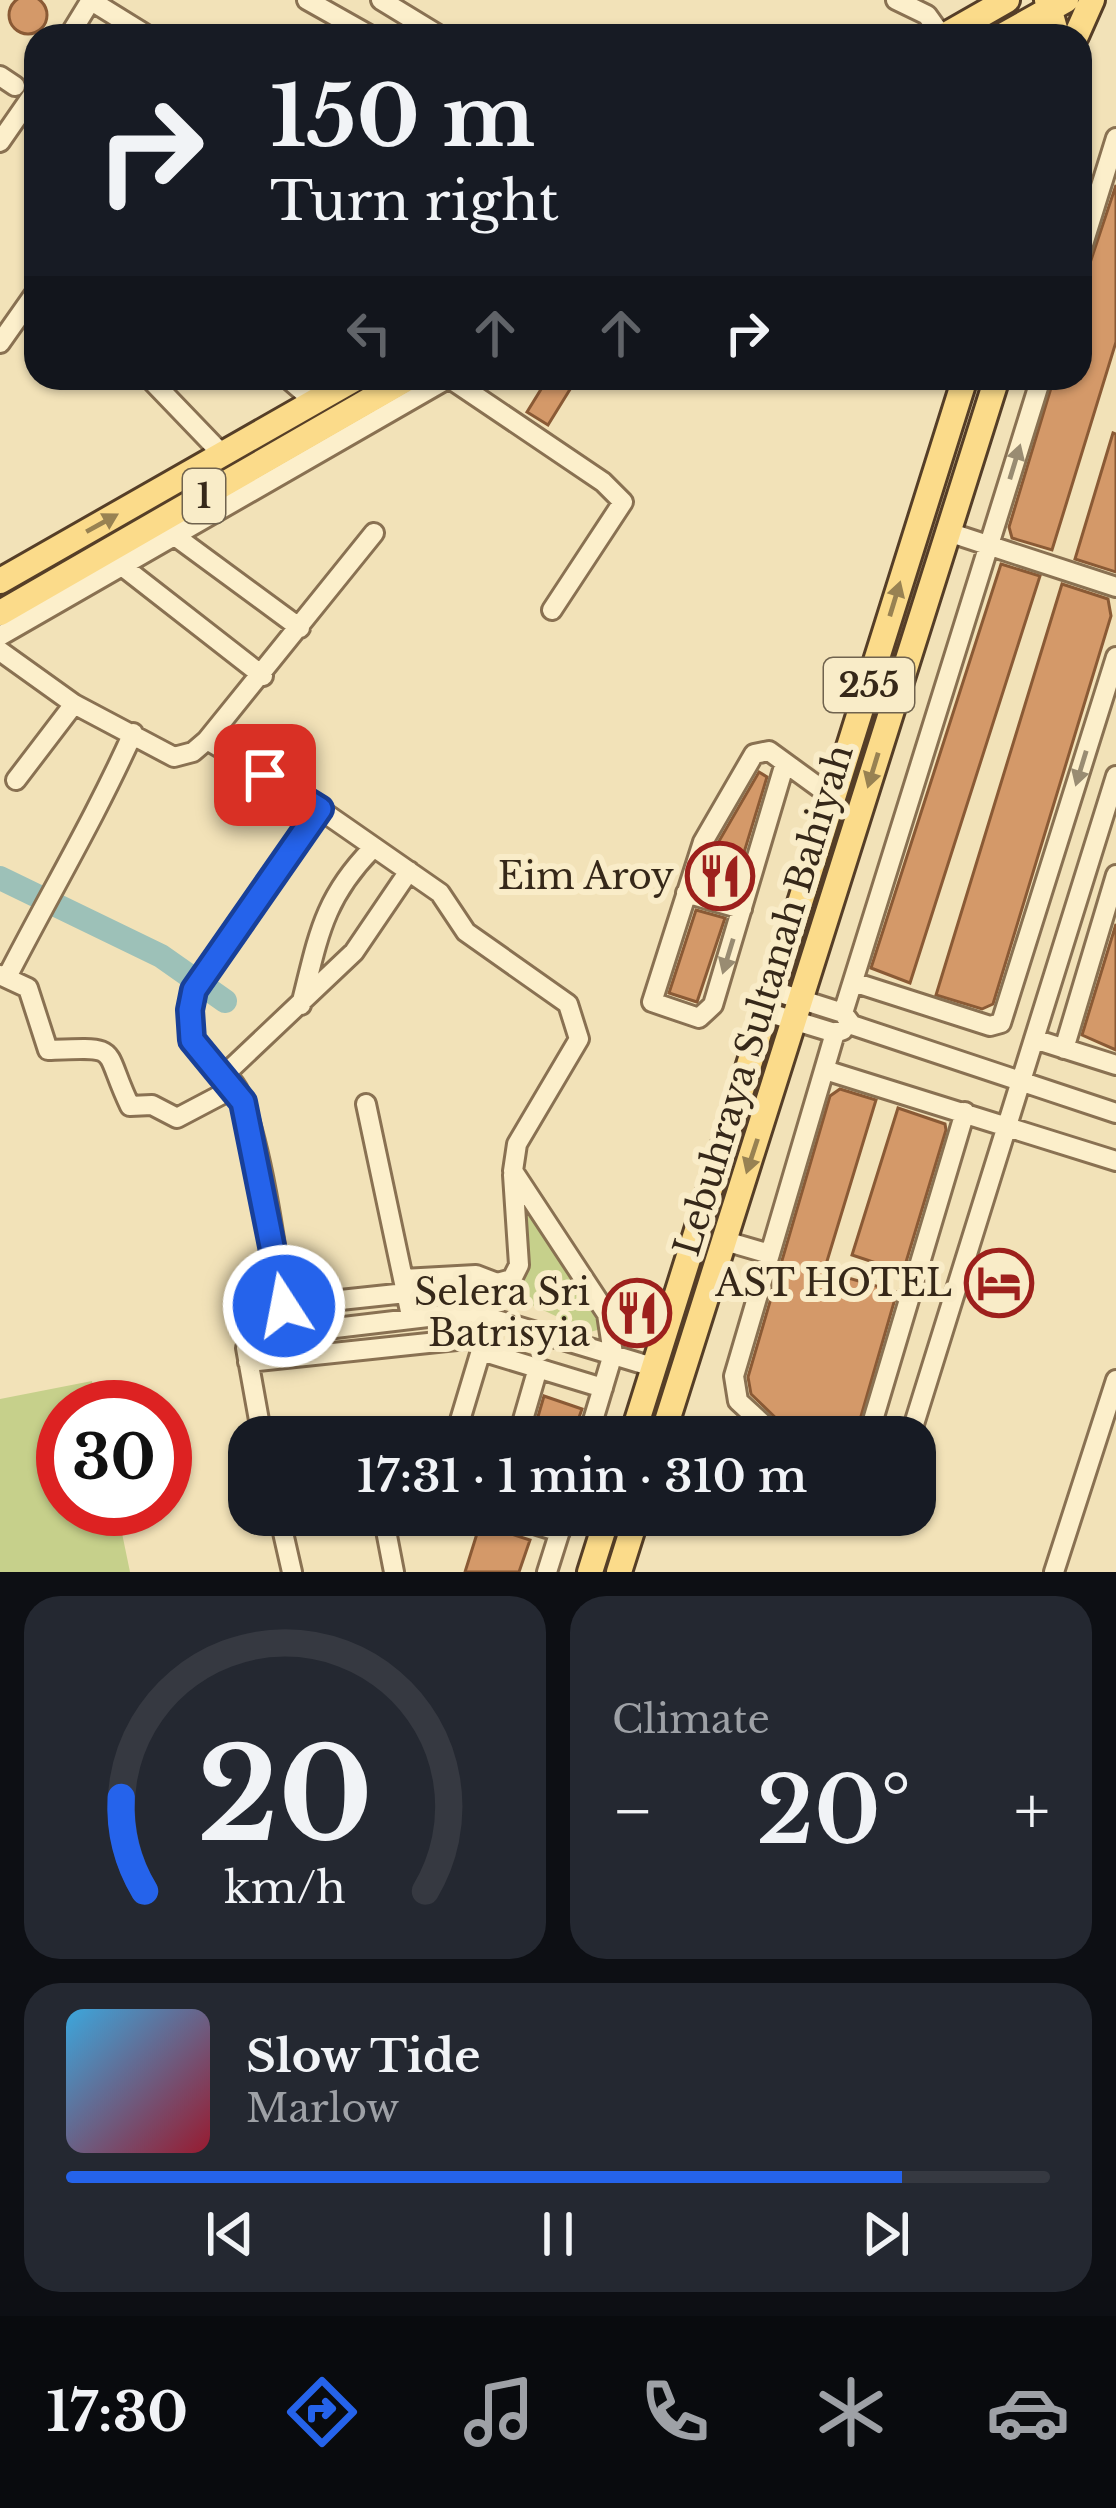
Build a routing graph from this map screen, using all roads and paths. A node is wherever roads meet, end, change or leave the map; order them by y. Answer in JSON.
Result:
{"nodes":[{"id":1,"x":90,"y":0,"type":"edge"},
{"id":2,"x":307,"y":0,"type":"edge"},
{"id":3,"x":381,"y":0,"type":"edge"},
{"id":4,"x":896,"y":0,"type":"edge"},
{"id":5,"x":1008,"y":0,"type":"edge"},
{"id":6,"x":1055,"y":3,"type":"edge"},
{"id":7,"x":129,"y":24,"type":"edge"},
{"id":8,"x":350,"y":24,"type":"edge"},
{"id":9,"x":420,"y":24,"type":"edge"},
{"id":10,"x":934,"y":24,"type":"edge"},
{"id":11,"x":965,"y":24,"type":"edge"},
{"id":12,"x":1026,"y":24,"type":"edge"},
{"id":13,"x":24,"y":107,"type":"edge"},
{"id":14,"x":1116,"y":138,"type":"edge"},
{"id":15,"x":0,"y":142,"type":"edge"},
{"id":16,"x":1092,"y":215,"type":"edge"},
{"id":17,"x":24,"y":309,"type":"edge"},
{"id":18,"x":0,"y":343,"type":"edge"},
{"id":19,"x":161,"y":390,"type":"edge"},
{"id":20,"x":301,"y":390,"type":"edge"},
{"id":21,"x":336,"y":390,"type":"edge"},
{"id":22,"x":387,"y":390,"type":"edge"},
{"id":23,"x":428,"y":390,"type":"edge"},
{"id":24,"x":467,"y":390,"type":"edge"},
{"id":25,"x":960,"y":390,"type":"edge"},
{"id":26,"x":993,"y":390,"type":"edge"},
{"id":27,"x":1037,"y":390,"type":"edge"},
{"id":28,"x":315,"y":402,"type":"junction"},
{"id":29,"x":223,"y":455,"type":"junction"},
{"id":30,"x":948,"y":532,"type":"junction"},
{"id":31,"x":374,"y":533,"type":"dead end"},
{"id":32,"x":175,"y":536,"type":"junction"},
{"id":33,"x":988,"y":547,"type":"junction"},
{"id":34,"x":122,"y":566,"type":"junction"},
{"id":35,"x":0,"y":581,"type":"edge"},
{"id":36,"x":1116,"y":587,"type":"edge"},
{"id":37,"x":552,"y":610,"type":"dead end"},
{"id":38,"x":0,"y":613,"type":"edge"},
{"id":39,"x":300,"y":628,"type":"junction"},
{"id":40,"x":0,"y":636,"type":"edge"},
{"id":41,"x":0,"y":651,"type":"edge"},
{"id":42,"x":1116,"y":657,"type":"edge"},
{"id":43,"x":263,"y":676,"type":"junction"},
{"id":44,"x":74,"y":704,"type":"junction"},
{"id":45,"x":134,"y":733,"type":"junction"},
{"id":46,"x":207,"y":740,"type":"junction"},
{"id":47,"x":785,"y":763,"type":"junction"},
{"id":48,"x":1116,"y":776,"type":"edge"},
{"id":49,"x":16,"y":779,"type":"dead end"},
{"id":50,"x":835,"y":799,"type":"junction"},
{"id":51,"x":320,"y":809,"type":"junction"},
{"id":52,"x":372,"y":850,"type":"junction"},
{"id":53,"x":409,"y":871,"type":"junction"},
{"id":54,"x":1116,"y":875,"type":"edge"},
{"id":55,"x":686,"y":893,"type":"junction"},
{"id":56,"x":1081,"y":894,"type":"junction"},
{"id":57,"x":1112,"y":905,"type":"edge"},
{"id":58,"x":742,"y":909,"type":"junction"},
{"id":59,"x":3,"y":976,"type":"edge"},
{"id":60,"x":853,"y":982,"type":"junction"},
{"id":61,"x":770,"y":1002,"type":"junction"},
{"id":62,"x":301,"y":1005,"type":"junction"},
{"id":63,"x":819,"y":1021,"type":"junction"},
{"id":64,"x":1034,"y":1040,"type":"junction"},
{"id":65,"x":1064,"y":1049,"type":"junction"},
{"id":66,"x":1116,"y":1065,"type":"edge"},
{"id":67,"x":824,"y":1070,"type":"junction"},
{"id":68,"x":1021,"y":1082,"type":"junction"},
{"id":69,"x":228,"y":1083,"type":"junction"},
{"id":70,"x":366,"y":1104,"type":"dead end"},
{"id":71,"x":965,"y":1112,"type":"junction"},
{"id":72,"x":1116,"y":1113,"type":"edge"},
{"id":73,"x":1007,"y":1125,"type":"junction"},
{"id":74,"x":1116,"y":1161,"type":"edge"},
{"id":75,"x":513,"y":1171,"type":"junction"},
{"id":76,"x":725,"y":1240,"type":"junction"},
{"id":77,"x":770,"y":1254,"type":"junction"},
{"id":78,"x":914,"y":1285,"type":"junction"},
{"id":79,"x":405,"y":1286,"type":"junction"},
{"id":80,"x":954,"y":1296,"type":"junction"},
{"id":81,"x":284,"y":1306,"type":"junction"},
{"id":82,"x":411,"y":1316,"type":"junction"},
{"id":83,"x":289,"y":1331,"type":"junction"},
{"id":84,"x":485,"y":1335,"type":"junction"},
{"id":85,"x":613,"y":1354,"type":"junction"},
{"id":86,"x":248,"y":1362,"type":"junction"},
{"id":87,"x":653,"y":1367,"type":"junction"},
{"id":88,"x":538,"y":1368,"type":"junction"},
{"id":89,"x":1116,"y":1381,"type":"edge"},
{"id":90,"x":603,"y":1388,"type":"junction"},
{"id":91,"x":258,"y":1416,"type":"edge"},
{"id":92,"x":461,"y":1416,"type":"edge"},
{"id":93,"x":524,"y":1416,"type":"edge"},
{"id":94,"x":594,"y":1416,"type":"edge"},
{"id":95,"x":638,"y":1416,"type":"edge"},
{"id":96,"x":669,"y":1416,"type":"edge"},
{"id":97,"x":752,"y":1416,"type":"edge"},
{"id":98,"x":874,"y":1416,"type":"edge"},
{"id":99,"x":917,"y":1416,"type":"edge"},
{"id":100,"x":284,"y":1536,"type":"edge"},
{"id":101,"x":387,"y":1536,"type":"edge"},
{"id":102,"x":558,"y":1536,"type":"edge"},
{"id":103,"x":602,"y":1536,"type":"edge"},
{"id":104,"x":630,"y":1536,"type":"edge"},
{"id":105,"x":592,"y":1568,"type":"edge"},
{"id":106,"x":292,"y":1572,"type":"edge"},
{"id":107,"x":394,"y":1572,"type":"edge"},
{"id":108,"x":547,"y":1572,"type":"edge"},
{"id":109,"x":567,"y":1572,"type":"edge"},
{"id":110,"x":619,"y":1572,"type":"edge"},
{"id":111,"x":1054,"y":1572,"type":"edge"}],
"edges":[{"from":1,"to":7,"type":"street"},
{"from":2,"to":8,"type":"street"},
{"from":3,"to":9,"type":"street"},
{"from":4,"to":10,"type":"street"},
{"from":5,"to":11,"type":"main road"},
{"from":6,"to":12,"type":"main road"},
{"from":13,"to":15,"type":"street"},
{"from":14,"to":16,"type":"street"},
{"from":17,"to":18,"type":"street"},
{"from":19,"to":29,"type":"street"},
{"from":20,"to":28,"type":"street"},
{"from":21,"to":28,"type":"main road","number":"1"},
{"from":22,"to":38,"type":"main road","number":"1"},
{"from":23,"to":32,"type":"street"},
{"from":24,"to":37,"type":"street"},
{"from":50,"to":25,"type":"main road","name":"Lebuhraya Sultanah Bahiyah","number":"255","one_way":true},
{"from":26,"to":30,"type":"main road","name":"Lebuhraya Sultanah Bahiyah","number":"255"},
{"from":33,"to":27,"type":"street","one_way":true},
{"from":28,"to":29,"type":"main road","number":"1"},
{"from":35,"to":29,"type":"main road","number":"1","one_way":true},
{"from":30,"to":33,"type":"street"},
{"from":30,"to":63,"type":"main road","name":"Lebuhraya Sultanah Bahiyah","number":"255","one_way":true},
{"from":31,"to":39,"type":"street"},
{"from":32,"to":34,"type":"street"},
{"from":32,"to":39,"type":"street"},
{"from":33,"to":36,"type":"street"},
{"from":33,"to":60,"type":"street"},
{"from":34,"to":40,"type":"street"},
{"from":34,"to":43,"type":"street"},
{"from":39,"to":43,"type":"street"},
{"from":41,"to":44,"type":"street"},
{"from":42,"to":60,"type":"street","one_way":true},
{"from":43,"to":46,"type":"street"},
{"from":44,"to":45,"type":"street"},
{"from":44,"to":49,"type":"street"},
{"from":45,"to":46,"type":"street"},
{"from":45,"to":59,"type":"street"},
{"from":46,"to":51,"type":"street"},
{"from":47,"to":50,"type":"street"},
{"from":47,"to":55,"type":"street"},
{"from":47,"to":58,"type":"street"},
{"from":48,"to":56,"type":"street"},
{"from":50,"to":61,"type":"main road","name":"Lebuhraya Sultanah Bahiyah","number":"255"},
{"from":51,"to":52,"type":"street"},
{"from":51,"to":69,"type":"street"},
{"from":52,"to":53,"type":"street"},
{"from":52,"to":62,"type":"street"},
{"from":53,"to":62,"type":"street"},
{"from":53,"to":75,"type":"street"},
{"from":54,"to":57,"type":"street"},
{"from":55,"to":58,"type":"street"},
{"from":58,"to":55,"type":"street","one_way":true},
{"from":56,"to":57,"type":"street"},
{"from":56,"to":64,"type":"street"},
{"from":57,"to":65,"type":"street"},
{"from":59,"to":69,"type":"street"},
{"from":60,"to":63,"type":"street"},
{"from":61,"to":63,"type":"street"},
{"from":61,"to":87,"type":"main road","name":"Lebuhraya Sultanah Bahiyah","number":"255"},
{"from":62,"to":69,"type":"street"},
{"from":63,"to":67,"type":"street"},
{"from":63,"to":68,"type":"street"},
{"from":63,"to":76,"type":"main road","name":"Lebuhraya Sultanah Bahiyah","number":"255","one_way":true},
{"from":64,"to":65,"type":"street"},
{"from":64,"to":68,"type":"street"},
{"from":65,"to":66,"type":"street"},
{"from":67,"to":71,"type":"street"},
{"from":67,"to":77,"type":"street"},
{"from":68,"to":72,"type":"street"},
{"from":68,"to":73,"type":"street"},
{"from":69,"to":81,"type":"street"},
{"from":70,"to":79,"type":"street"},
{"from":71,"to":73,"type":"street"},
{"from":71,"to":78,"type":"street"},
{"from":73,"to":74,"type":"street"},
{"from":73,"to":80,"type":"street"},
{"from":75,"to":79,"type":"street"},
{"from":75,"to":85,"type":"street"},
{"from":76,"to":77,"type":"street"},
{"from":76,"to":96,"type":"main road","name":"Lebuhraya Sultanah Bahiyah","number":"255"},
{"from":77,"to":97,"type":"street"},
{"from":78,"to":80,"type":"street"},
{"from":78,"to":98,"type":"street"},
{"from":79,"to":81,"type":"street"},
{"from":79,"to":82,"type":"street"},
{"from":80,"to":99,"type":"street"},
{"from":81,"to":83,"type":"street"},
{"from":82,"to":83,"type":"street"},
{"from":82,"to":84,"type":"street"},
{"from":83,"to":86,"type":"street"},
{"from":84,"to":85,"type":"street"},
{"from":84,"to":86,"type":"street"},
{"from":84,"to":88,"type":"street"},
{"from":84,"to":92,"type":"street"},
{"from":85,"to":87,"type":"street"},
{"from":85,"to":90,"type":"street"},
{"from":86,"to":91,"type":"street"},
{"from":87,"to":95,"type":"main road","name":"Lebuhraya Sultanah Bahiyah","number":"255"},
{"from":88,"to":90,"type":"street"},
{"from":88,"to":93,"type":"street"},
{"from":89,"to":111,"type":"street"},
{"from":90,"to":94,"type":"street"},
{"from":100,"to":106,"type":"street"},
{"from":101,"to":107,"type":"street"},
{"from":102,"to":108,"type":"street"},
{"from":103,"to":105,"type":"main road"},
{"from":104,"to":110,"type":"main road"},
{"from":105,"to":109,"type":"street"}]}
